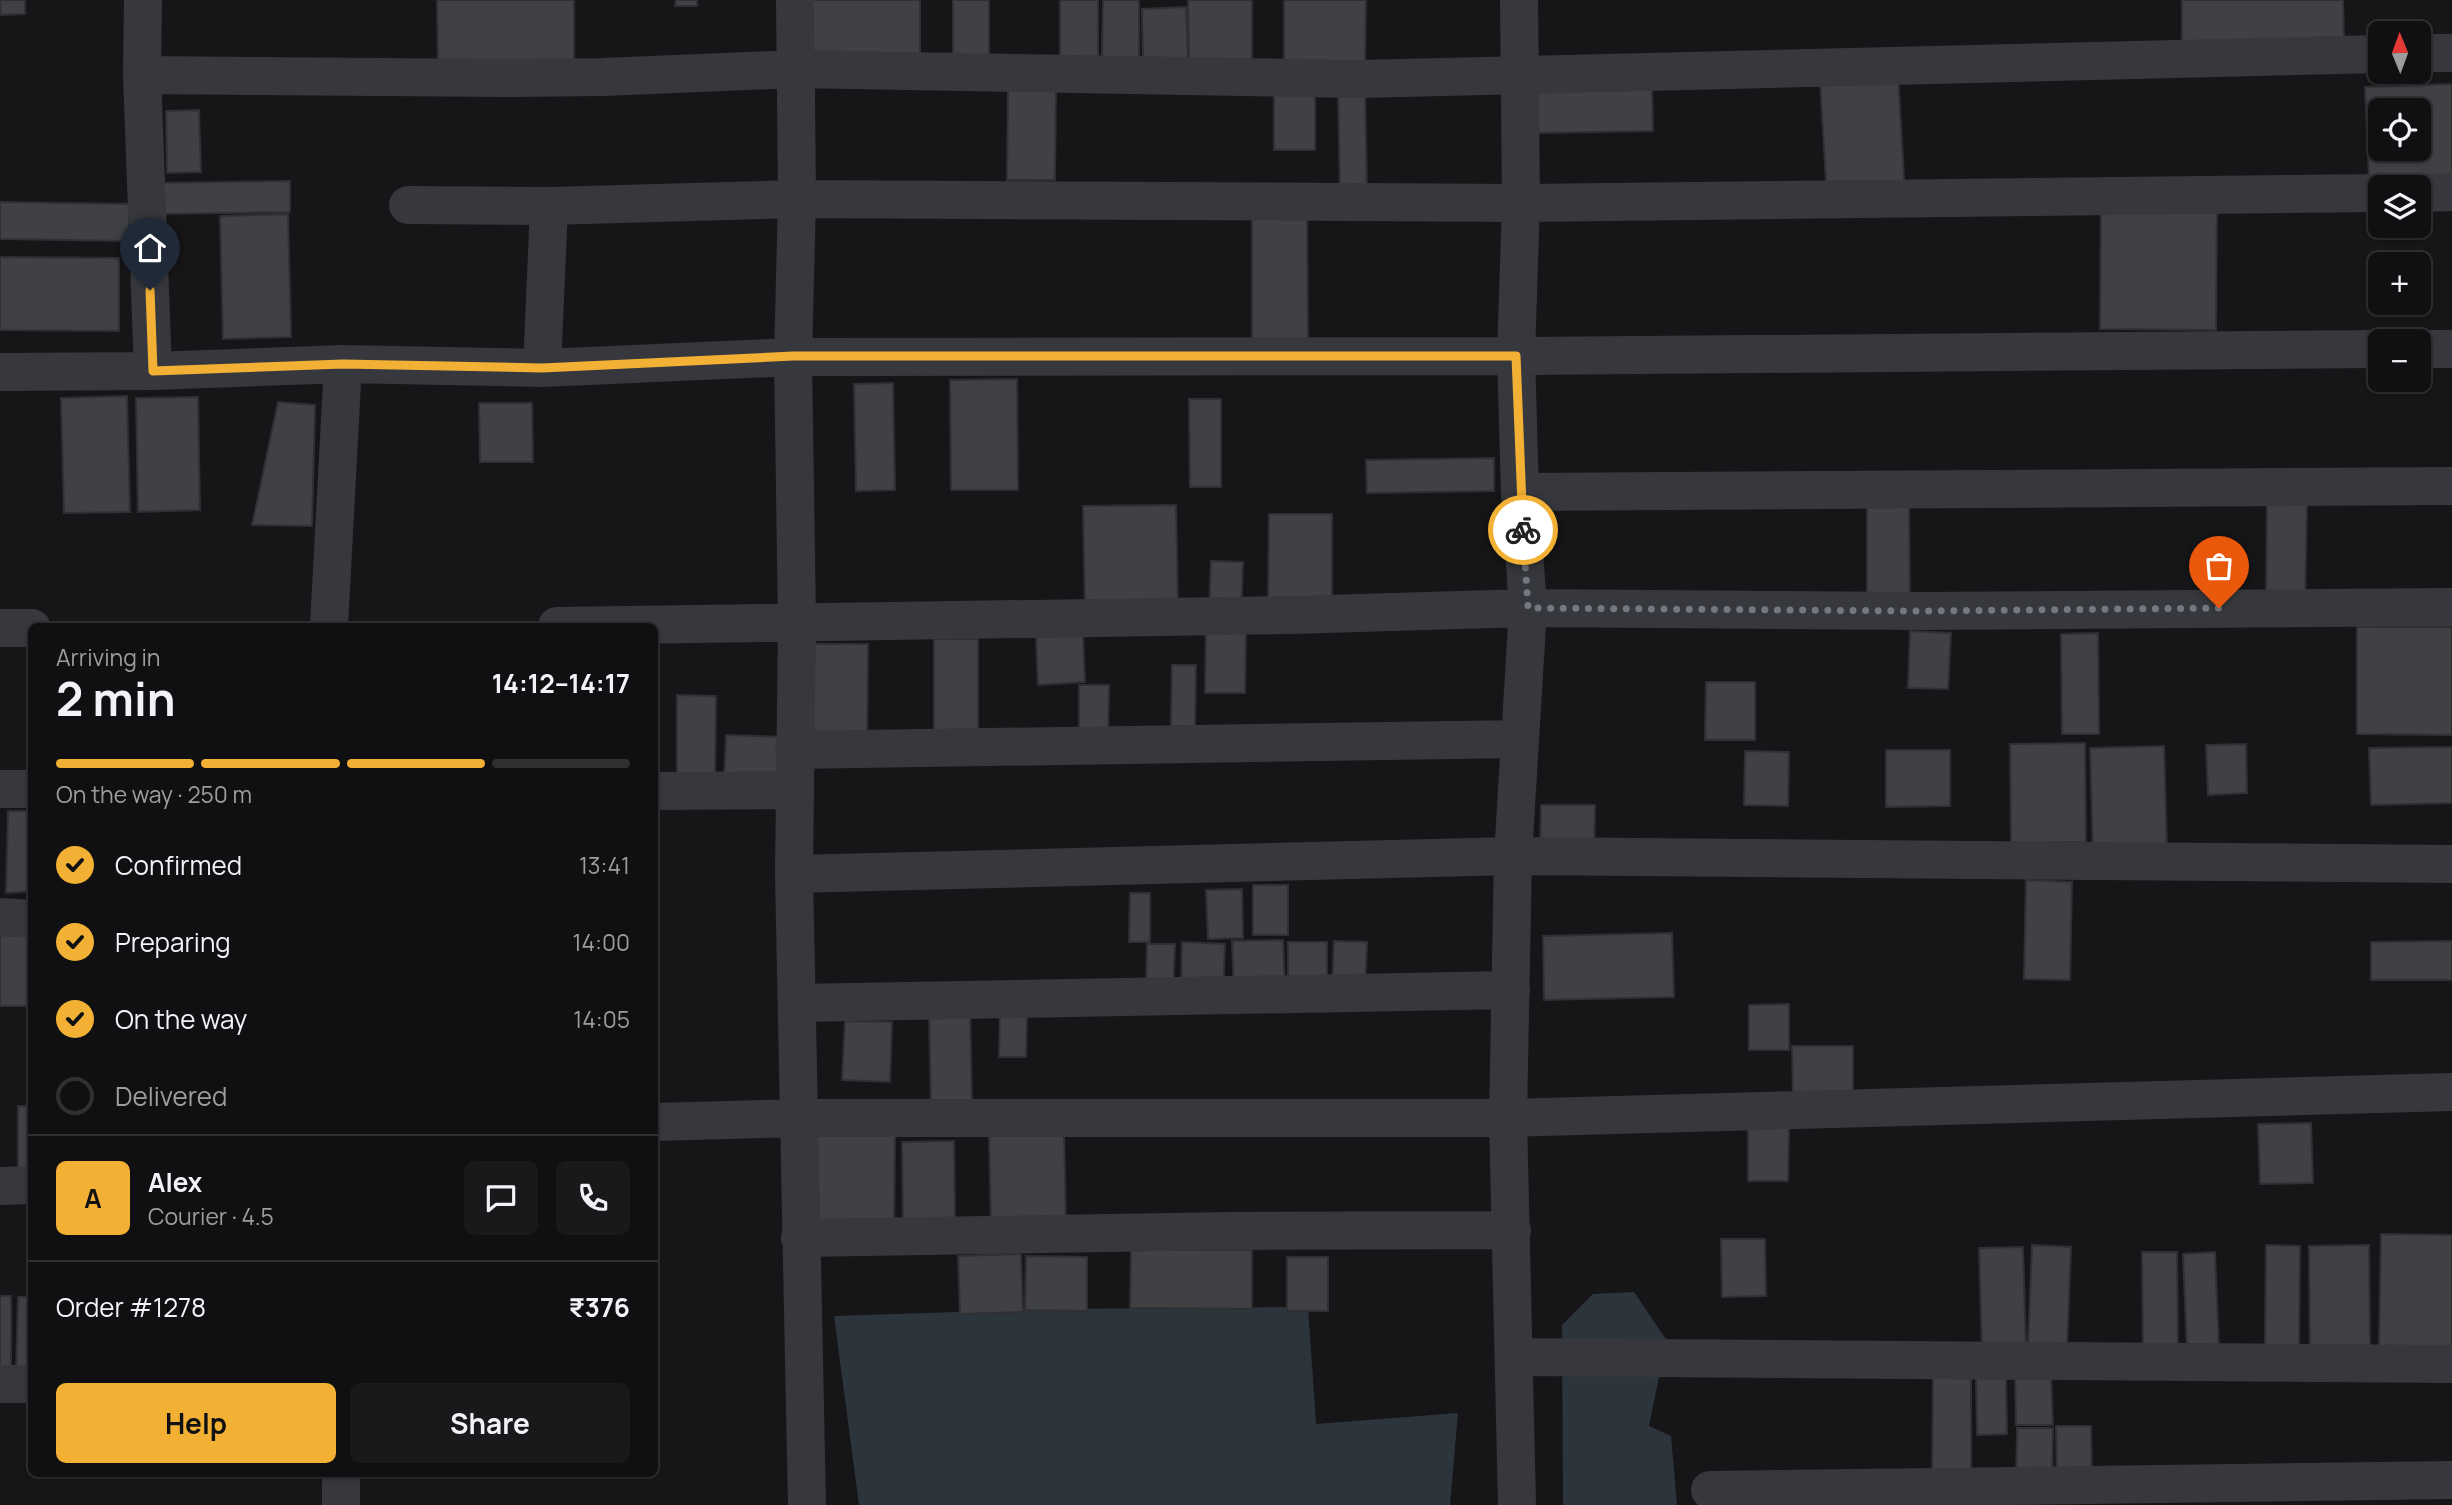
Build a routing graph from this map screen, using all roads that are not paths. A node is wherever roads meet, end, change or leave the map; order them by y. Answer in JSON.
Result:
{"nodes":[{"id":1,"x":143,"y":0,"type":"edge"},
{"id":2,"x":795,"y":0,"type":"edge"},
{"id":3,"x":1519,"y":0,"type":"edge"},
{"id":4,"x":2431,"y":53,"type":"edge"},
{"id":5,"x":2452,"y":53,"type":"edge"},
{"id":6,"x":2368,"y":54,"type":"edge"},
{"id":7,"x":796,"y":69,"type":"junction"},
{"id":8,"x":1520,"y":74,"type":"junction"},
{"id":9,"x":142,"y":75,"type":"junction"},
{"id":10,"x":2452,"y":192,"type":"edge"},
{"id":11,"x":2368,"y":193,"type":"edge"},
{"id":12,"x":2431,"y":193,"type":"edge"},
{"id":13,"x":797,"y":199,"type":"junction"},
{"id":14,"x":1521,"y":203,"type":"junction"},
{"id":15,"x":408,"y":205,"type":"dead end"},
{"id":16,"x":549,"y":206,"type":"junction"},
{"id":17,"x":2368,"y":349,"type":"edge"},
{"id":18,"x":2431,"y":349,"type":"edge"},
{"id":19,"x":2452,"y":349,"type":"edge"},
{"id":20,"x":793,"y":356,"type":"junction"},
{"id":21,"x":1516,"y":356,"type":"junction"},
{"id":22,"x":343,"y":364,"type":"junction"},
{"id":23,"x":542,"y":368,"type":"junction"},
{"id":24,"x":153,"y":371,"type":"junction"},
{"id":25,"x":0,"y":372,"type":"edge"},
{"id":26,"x":2452,"y":486,"type":"edge"},
{"id":27,"x":1520,"y":492,"type":"junction"},
{"id":28,"x":2452,"y":607,"type":"edge"},
{"id":29,"x":1528,"y":608,"type":"junction"},
{"id":30,"x":797,"y":622,"type":"junction"},
{"id":31,"x":329,"y":623,"type":"edge"},
{"id":32,"x":658,"y":624,"type":"edge"},
{"id":33,"x":0,"y":628,"type":"edge"},
{"id":34,"x":28,"y":628,"type":"edge"},
{"id":35,"x":1520,"y":739,"type":"junction"},
{"id":36,"x":794,"y":750,"type":"junction"},
{"id":37,"x":0,"y":789,"type":"edge"},
{"id":38,"x":28,"y":789,"type":"edge"},
{"id":39,"x":794,"y":790,"type":"junction"},
{"id":40,"x":658,"y":791,"type":"edge"},
{"id":41,"x":1513,"y":856,"type":"junction"},
{"id":42,"x":2452,"y":864,"type":"edge"},
{"id":43,"x":794,"y":874,"type":"junction"},
{"id":44,"x":0,"y":917,"type":"edge"},
{"id":45,"x":28,"y":919,"type":"edge"},
{"id":46,"x":1511,"y":990,"type":"junction"},
{"id":47,"x":797,"y":1003,"type":"junction"},
{"id":48,"x":2452,"y":1092,"type":"edge"},
{"id":49,"x":800,"y":1118,"type":"junction"},
{"id":50,"x":1508,"y":1118,"type":"junction"},
{"id":51,"x":658,"y":1122,"type":"edge"},
{"id":52,"x":0,"y":1185,"type":"edge"},
{"id":53,"x":28,"y":1185,"type":"edge"},
{"id":54,"x":1512,"y":1230,"type":"junction"},
{"id":55,"x":800,"y":1238,"type":"junction"},
{"id":56,"x":1515,"y":1357,"type":"junction"},
{"id":57,"x":2452,"y":1364,"type":"edge"},
{"id":58,"x":0,"y":1384,"type":"edge"},
{"id":59,"x":28,"y":1384,"type":"edge"},
{"id":60,"x":341,"y":1477,"type":"edge"},
{"id":61,"x":2452,"y":1480,"type":"edge"},
{"id":62,"x":1710,"y":1490,"type":"dead end"},
{"id":63,"x":341,"y":1505,"type":"edge"},
{"id":64,"x":807,"y":1505,"type":"edge"},
{"id":65,"x":1517,"y":1505,"type":"edge"}],
"edges":[{"from":1,"to":9,"type":"street"},
{"from":2,"to":7,"type":"street"},
{"from":3,"to":8,"type":"street"},
{"from":4,"to":5,"type":"street"},
{"from":6,"to":8,"type":"street"},
{"from":7,"to":8,"type":"street"},
{"from":7,"to":9,"type":"street"},
{"from":7,"to":13,"type":"street"},
{"from":8,"to":14,"type":"street"},
{"from":9,"to":24,"type":"street"},
{"from":10,"to":12,"type":"street"},
{"from":11,"to":14,"type":"street"},
{"from":13,"to":14,"type":"street"},
{"from":13,"to":16,"type":"street"},
{"from":13,"to":20,"type":"street"},
{"from":14,"to":21,"type":"street"},
{"from":15,"to":16,"type":"street"},
{"from":16,"to":23,"type":"street"},
{"from":17,"to":21,"type":"street"},
{"from":18,"to":19,"type":"street"},
{"from":20,"to":21,"type":"street"},
{"from":20,"to":23,"type":"street"},
{"from":20,"to":30,"type":"street"},
{"from":21,"to":27,"type":"street"},
{"from":22,"to":23,"type":"street"},
{"from":22,"to":24,"type":"street"},
{"from":22,"to":31,"type":"street"},
{"from":24,"to":25,"type":"street"},
{"from":26,"to":27,"type":"street"},
{"from":27,"to":29,"type":"street"},
{"from":28,"to":29,"type":"street"},
{"from":29,"to":30,"type":"street"},
{"from":29,"to":35,"type":"street"},
{"from":30,"to":32,"type":"street"},
{"from":30,"to":36,"type":"street"},
{"from":33,"to":34,"type":"street"},
{"from":35,"to":36,"type":"street"},
{"from":35,"to":41,"type":"street"},
{"from":36,"to":39,"type":"street"},
{"from":37,"to":38,"type":"street"},
{"from":39,"to":40,"type":"street"},
{"from":39,"to":43,"type":"street"},
{"from":41,"to":42,"type":"street"},
{"from":41,"to":43,"type":"street"},
{"from":41,"to":46,"type":"street"},
{"from":43,"to":47,"type":"street"},
{"from":44,"to":45,"type":"street"},
{"from":46,"to":47,"type":"street"},
{"from":46,"to":50,"type":"street"},
{"from":47,"to":49,"type":"street"},
{"from":48,"to":50,"type":"street"},
{"from":49,"to":50,"type":"street"},
{"from":49,"to":51,"type":"street"},
{"from":49,"to":55,"type":"street"},
{"from":50,"to":54,"type":"street"},
{"from":52,"to":53,"type":"street"},
{"from":54,"to":55,"type":"street"},
{"from":54,"to":56,"type":"street"},
{"from":55,"to":64,"type":"street"},
{"from":56,"to":57,"type":"street"},
{"from":56,"to":65,"type":"street"},
{"from":58,"to":59,"type":"street"},
{"from":60,"to":63,"type":"street"},
{"from":61,"to":62,"type":"street"}]}
